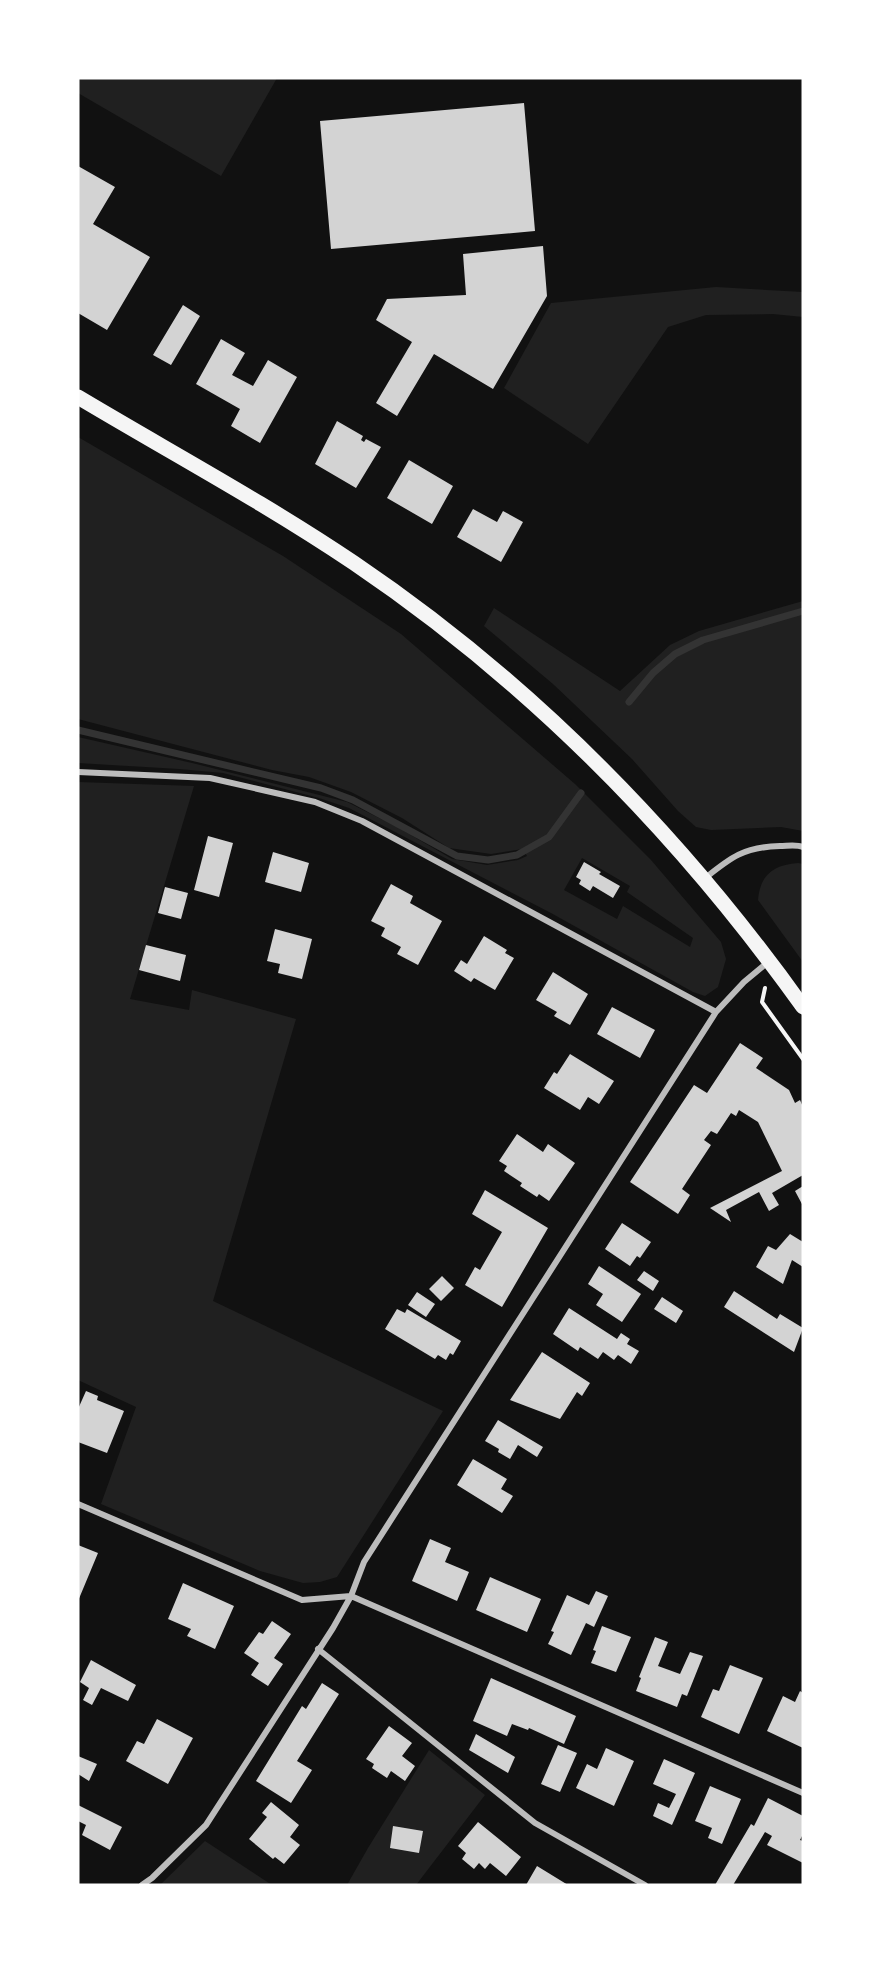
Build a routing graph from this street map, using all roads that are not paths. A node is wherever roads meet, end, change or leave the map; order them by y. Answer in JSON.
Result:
{"nodes":[{"id":1,"x":78,"y":398,"type":"edge"},
{"id":2,"x":78,"y":772,"type":"edge"},
{"id":3,"x":803,"y":847,"type":"edge"},
{"id":4,"x":704,"y":879,"type":"junction"},
{"id":5,"x":770,"y":961,"type":"junction"},
{"id":6,"x":803,"y":1007,"type":"edge"},
{"id":7,"x":716,"y":1012,"type":"junction"},
{"id":8,"x":78,"y":1504,"type":"edge"},
{"id":9,"x":351,"y":1596,"type":"junction"},
{"id":10,"x":318,"y":1649,"type":"junction"},
{"id":11,"x":803,"y":1793,"type":"edge"},
{"id":12,"x":142,"y":1885,"type":"edge"},
{"id":13,"x":645,"y":1885,"type":"edge"}],
"edges":[{"from":1,"to":4,"type":"main road"},
{"from":2,"to":7,"type":"street"},
{"from":3,"to":4,"type":"street"},
{"from":4,"to":5,"type":"main road"},
{"from":5,"to":6,"type":"main road"},
{"from":5,"to":7,"type":"street"},
{"from":7,"to":9,"type":"street"},
{"from":8,"to":9,"type":"street"},
{"from":9,"to":10,"type":"street"},
{"from":9,"to":11,"type":"street"},
{"from":10,"to":12,"type":"street"},
{"from":10,"to":13,"type":"street"}]}
